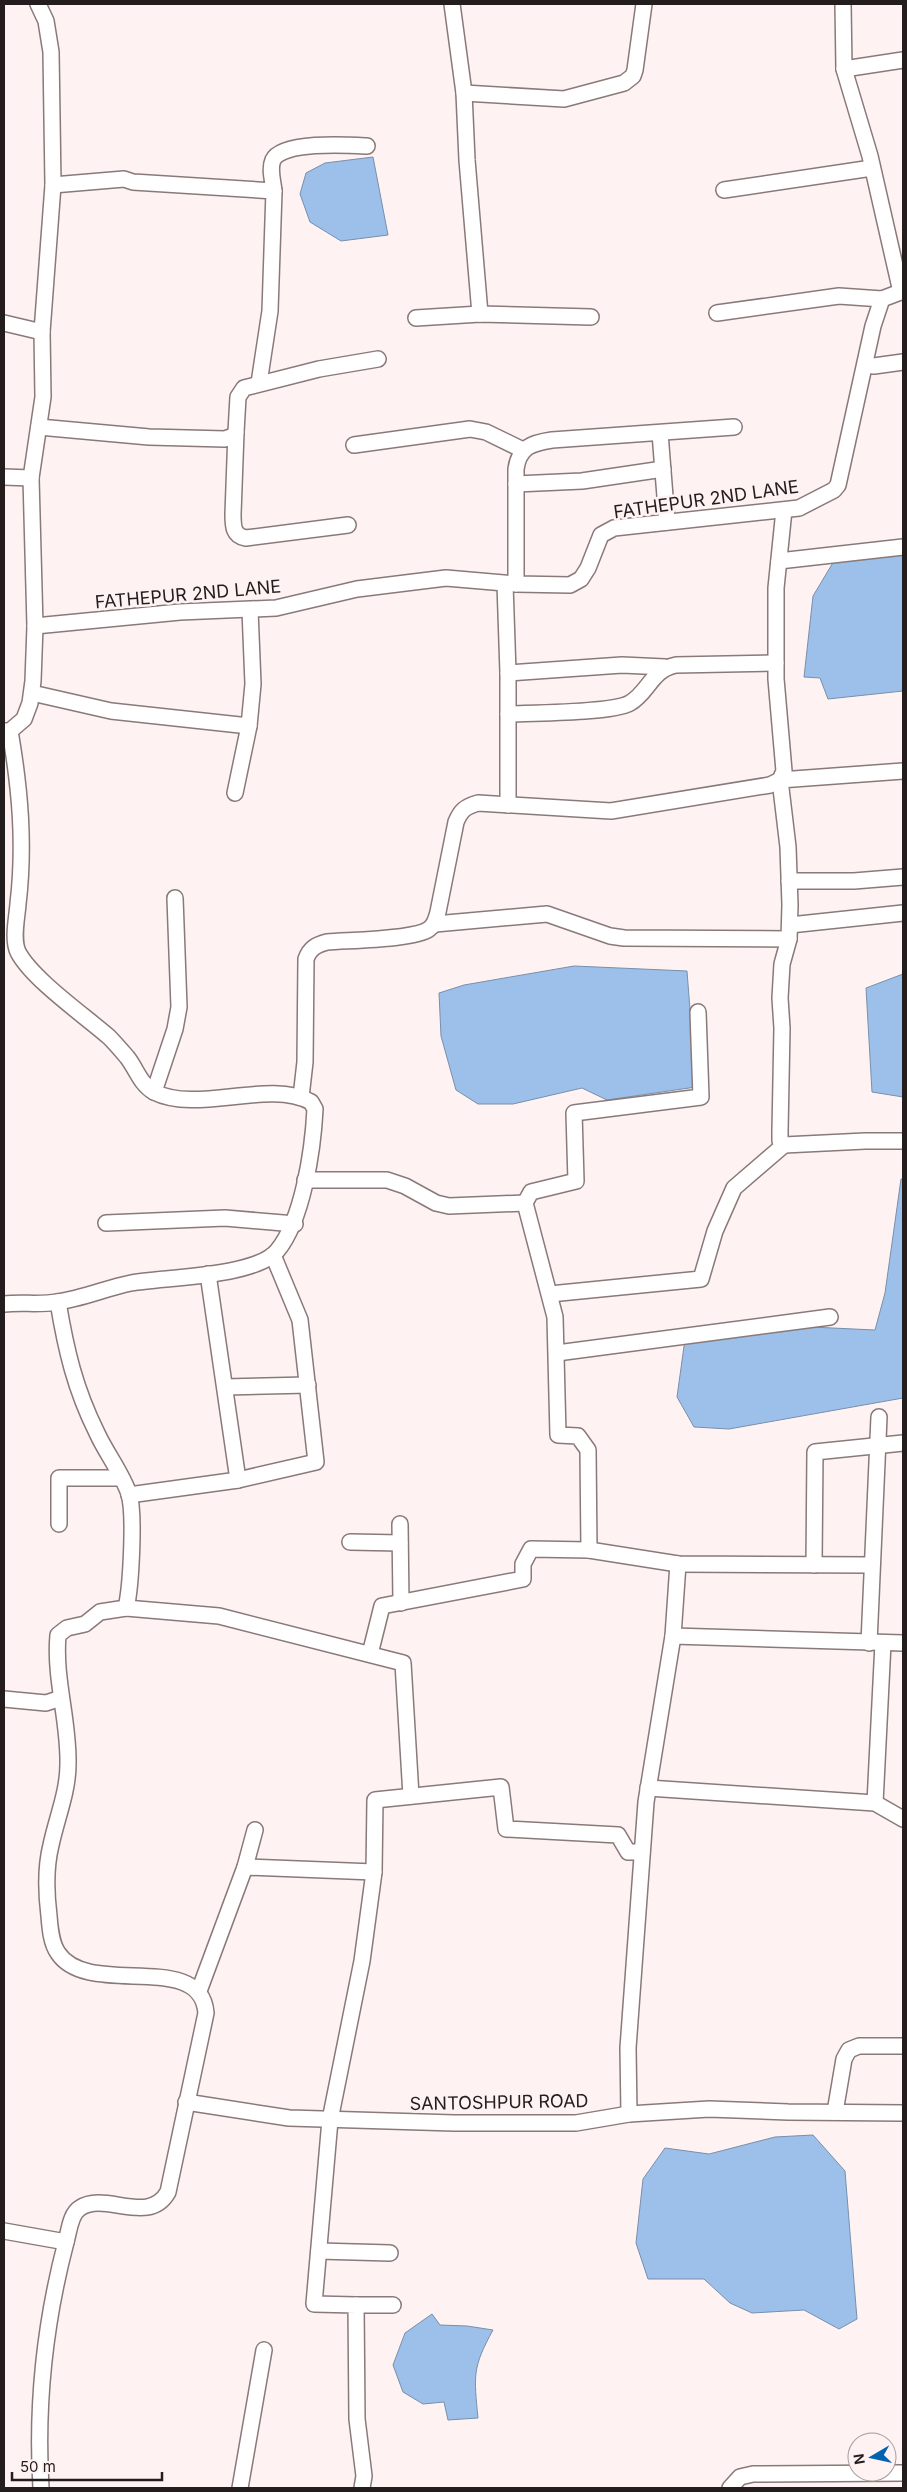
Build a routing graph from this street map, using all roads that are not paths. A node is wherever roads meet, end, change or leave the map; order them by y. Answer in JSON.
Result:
{"nodes":[{"id":1,"x":38,"y":4,"type":"edge"},
{"id":2,"x":452,"y":4,"type":"edge"},
{"id":3,"x":644,"y":4,"type":"edge"},
{"id":4,"x":843,"y":4,"type":"edge"},
{"id":5,"x":903,"y":60,"type":"edge"},
{"id":6,"x":844,"y":69,"type":"junction"},
{"id":7,"x":464,"y":93,"type":"junction"},
{"id":8,"x":367,"y":146,"type":"dead end"},
{"id":9,"x":872,"y":168,"type":"junction"},
{"id":10,"x":53,"y":185,"type":"junction"},
{"id":11,"x":724,"y":190,"type":"dead end"},
{"id":12,"x":274,"y":191,"type":"junction"},
{"id":13,"x":902,"y":292,"type":"edge"},
{"id":14,"x":882,"y":299,"type":"junction"},
{"id":15,"x":717,"y":313,"type":"dead end"},
{"id":16,"x":480,"y":314,"type":"junction"},
{"id":17,"x":591,"y":317,"type":"dead end"},
{"id":18,"x":416,"y":318,"type":"dead end"},
{"id":19,"x":4,"y":323,"type":"edge"},
{"id":20,"x":42,"y":332,"type":"junction"},
{"id":21,"x":378,"y":359,"type":"dead end"},
{"id":22,"x":903,"y":362,"type":"edge"},
{"id":23,"x":865,"y":365,"type":"junction"},
{"id":24,"x":259,"y":383,"type":"junction"},
{"id":25,"x":39,"y":427,"type":"junction"},
{"id":26,"x":734,"y":427,"type":"dead end"},
{"id":27,"x":236,"y":432,"type":"junction"},
{"id":28,"x":660,"y":433,"type":"junction"},
{"id":29,"x":354,"y":445,"type":"dead end"},
{"id":30,"x":523,"y":450,"type":"junction"},
{"id":31,"x":663,"y":469,"type":"junction"},
{"id":32,"x":4,"y":478,"type":"edge"},
{"id":33,"x":31,"y":478,"type":"junction"},
{"id":34,"x":516,"y":484,"type":"junction"},
{"id":35,"x":784,"y":510,"type":"junction"},
{"id":36,"x":667,"y":522,"type":"junction"},
{"id":37,"x":348,"y":526,"type":"dead end"},
{"id":38,"x":903,"y":547,"type":"edge"},
{"id":39,"x":779,"y":561,"type":"junction"},
{"id":40,"x":510,"y":584,"type":"junction"},
{"id":41,"x":250,"y":610,"type":"junction"},
{"id":42,"x":35,"y":626,"type":"junction"},
{"id":43,"x":776,"y":663,"type":"junction"},
{"id":44,"x":665,"y":667,"type":"junction"},
{"id":45,"x":508,"y":673,"type":"junction"},
{"id":46,"x":32,"y":693,"type":"junction"},
{"id":47,"x":508,"y":714,"type":"junction"},
{"id":48,"x":249,"y":726,"type":"junction"},
{"id":49,"x":7,"y":731,"type":"edge"},
{"id":50,"x":903,"y":771,"type":"edge"},
{"id":51,"x":780,"y":780,"type":"junction"},
{"id":52,"x":235,"y":793,"type":"dead end"},
{"id":53,"x":508,"y":805,"type":"junction"},
{"id":54,"x":903,"y":876,"type":"edge"},
{"id":55,"x":789,"y":881,"type":"junction"},
{"id":56,"x":175,"y":898,"type":"dead end"},
{"id":57,"x":903,"y":913,"type":"edge"},
{"id":58,"x":435,"y":924,"type":"junction"},
{"id":59,"x":789,"y":932,"type":"junction"},
{"id":60,"x":698,"y":1012,"type":"dead end"},
{"id":61,"x":154,"y":1092,"type":"junction"},
{"id":62,"x":302,"y":1097,"type":"junction"},
{"id":63,"x":903,"y":1141,"type":"edge"},
{"id":64,"x":784,"y":1145,"type":"junction"},
{"id":65,"x":305,"y":1180,"type":"junction"},
{"id":66,"x":526,"y":1203,"type":"junction"},
{"id":67,"x":106,"y":1223,"type":"dead end"},
{"id":68,"x":295,"y":1224,"type":"junction"},
{"id":69,"x":272,"y":1254,"type":"junction"},
{"id":70,"x":208,"y":1274,"type":"junction"},
{"id":71,"x":550,"y":1294,"type":"junction"},
{"id":72,"x":58,"y":1302,"type":"junction"},
{"id":73,"x":4,"y":1304,"type":"edge"},
{"id":74,"x":830,"y":1317,"type":"dead end"},
{"id":75,"x":557,"y":1353,"type":"junction"},
{"id":76,"x":308,"y":1384,"type":"junction"},
{"id":77,"x":225,"y":1387,"type":"junction"},
{"id":78,"x":879,"y":1417,"type":"dead end"},
{"id":79,"x":903,"y":1443,"type":"edge"},
{"id":80,"x":877,"y":1446,"type":"junction"},
{"id":81,"x":120,"y":1478,"type":"junction"},
{"id":82,"x":238,"y":1480,"type":"junction"},
{"id":83,"x":129,"y":1495,"type":"junction"},
{"id":84,"x":59,"y":1524,"type":"dead end"},
{"id":85,"x":400,"y":1524,"type":"dead end"},
{"id":86,"x":350,"y":1542,"type":"dead end"},
{"id":87,"x":400,"y":1543,"type":"junction"},
{"id":88,"x":589,"y":1550,"type":"junction"},
{"id":89,"x":678,"y":1564,"type":"junction"},
{"id":90,"x":814,"y":1565,"type":"junction"},
{"id":91,"x":871,"y":1565,"type":"junction"},
{"id":92,"x":401,"y":1603,"type":"junction"},
{"id":93,"x":126,"y":1608,"type":"junction"},
{"id":94,"x":673,"y":1636,"type":"junction"},
{"id":95,"x":876,"y":1643,"type":"junction"},
{"id":96,"x":903,"y":1643,"type":"edge"},
{"id":97,"x":370,"y":1654,"type":"junction"},
{"id":98,"x":61,"y":1698,"type":"junction"},
{"id":99,"x":4,"y":1699,"type":"edge"},
{"id":100,"x":648,"y":1788,"type":"junction"},
{"id":101,"x":410,"y":1796,"type":"junction"},
{"id":102,"x":874,"y":1803,"type":"junction"},
{"id":103,"x":903,"y":1819,"type":"edge"},
{"id":104,"x":255,"y":1830,"type":"dead end"},
{"id":105,"x":642,"y":1852,"type":"junction"},
{"id":106,"x":245,"y":1867,"type":"junction"},
{"id":107,"x":374,"y":1872,"type":"junction"},
{"id":108,"x":199,"y":1991,"type":"junction"},
{"id":109,"x":903,"y":2046,"type":"edge"},
{"id":110,"x":186,"y":2102,"type":"junction"},
{"id":111,"x":835,"y":2112,"type":"junction"},
{"id":112,"x":903,"y":2112,"type":"edge"},
{"id":113,"x":629,"y":2114,"type":"junction"},
{"id":114,"x":330,"y":2120,"type":"junction"},
{"id":115,"x":4,"y":2231,"type":"edge"},
{"id":116,"x":66,"y":2242,"type":"junction"},
{"id":117,"x":319,"y":2251,"type":"junction"},
{"id":118,"x":390,"y":2253,"type":"dead end"},
{"id":119,"x":356,"y":2305,"type":"junction"},
{"id":120,"x":393,"y":2305,"type":"dead end"},
{"id":121,"x":264,"y":2350,"type":"dead end"},
{"id":122,"x":903,"y":2473,"type":"edge"},
{"id":123,"x":41,"y":2488,"type":"edge"},
{"id":124,"x":240,"y":2488,"type":"edge"},
{"id":125,"x":362,"y":2488,"type":"edge"},
{"id":126,"x":730,"y":2488,"type":"edge"}],
"edges":[{"from":1,"to":10,"type":"street"},
{"from":2,"to":7,"type":"street"},
{"from":3,"to":7,"type":"street"},
{"from":4,"to":6,"type":"street"},
{"from":5,"to":6,"type":"street"},
{"from":6,"to":9,"type":"street"},
{"from":7,"to":16,"type":"street"},
{"from":8,"to":12,"type":"street"},
{"from":9,"to":11,"type":"street"},
{"from":9,"to":13,"type":"street"},
{"from":10,"to":12,"type":"street"},
{"from":10,"to":20,"type":"street"},
{"from":12,"to":24,"type":"street"},
{"from":13,"to":14,"type":"street"},
{"from":14,"to":15,"type":"street"},
{"from":14,"to":23,"type":"street","name":"FATHEPUR 2ND LANE"},
{"from":16,"to":17,"type":"street"},
{"from":16,"to":18,"type":"street"},
{"from":19,"to":20,"type":"street"},
{"from":20,"to":25,"type":"street"},
{"from":21,"to":24,"type":"street"},
{"from":22,"to":23,"type":"street"},
{"from":23,"to":35,"type":"street","name":"FATHEPUR 2ND LANE"},
{"from":24,"to":27,"type":"street"},
{"from":25,"to":27,"type":"street"},
{"from":25,"to":33,"type":"street"},
{"from":26,"to":28,"type":"street"},
{"from":27,"to":37,"type":"street"},
{"from":28,"to":30,"type":"street"},
{"from":28,"to":31,"type":"street"},
{"from":29,"to":30,"type":"street"},
{"from":30,"to":34,"type":"street"},
{"from":31,"to":34,"type":"street"},
{"from":31,"to":36,"type":"street"},
{"from":32,"to":33,"type":"street"},
{"from":33,"to":42,"type":"street"},
{"from":34,"to":40,"type":"street"},
{"from":35,"to":36,"type":"street","name":"FATHEPUR 2ND LANE"},
{"from":35,"to":39,"type":"street"},
{"from":36,"to":40,"type":"street","name":"FATHEPUR 2ND LANE"},
{"from":38,"to":39,"type":"street"},
{"from":39,"to":43,"type":"street"},
{"from":40,"to":41,"type":"street","name":"FATHEPUR 2ND LANE"},
{"from":40,"to":45,"type":"street"},
{"from":41,"to":42,"type":"street","name":"FATHEPUR 2ND LANE"},
{"from":41,"to":48,"type":"street"},
{"from":42,"to":46,"type":"street"},
{"from":43,"to":44,"type":"street"},
{"from":43,"to":51,"type":"street"},
{"from":44,"to":45,"type":"street"},
{"from":44,"to":47,"type":"street"},
{"from":45,"to":47,"type":"street"},
{"from":46,"to":48,"type":"street"},
{"from":46,"to":49,"type":"street"},
{"from":47,"to":53,"type":"street"},
{"from":48,"to":52,"type":"street"},
{"from":49,"to":61,"type":"street"},
{"from":50,"to":51,"type":"street"},
{"from":51,"to":53,"type":"street"},
{"from":51,"to":55,"type":"street"},
{"from":53,"to":58,"type":"street"},
{"from":54,"to":55,"type":"street"},
{"from":55,"to":59,"type":"street"},
{"from":56,"to":61,"type":"street"},
{"from":57,"to":59,"type":"street"},
{"from":58,"to":59,"type":"street"},
{"from":58,"to":62,"type":"street"},
{"from":59,"to":64,"type":"street"},
{"from":60,"to":66,"type":"street"},
{"from":61,"to":62,"type":"street"},
{"from":62,"to":65,"type":"street"},
{"from":63,"to":64,"type":"street"},
{"from":64,"to":71,"type":"street"},
{"from":65,"to":66,"type":"street"},
{"from":65,"to":68,"type":"street"},
{"from":66,"to":71,"type":"street"},
{"from":67,"to":68,"type":"street"},
{"from":68,"to":69,"type":"street"},
{"from":69,"to":70,"type":"street"},
{"from":69,"to":76,"type":"street"},
{"from":70,"to":72,"type":"street"},
{"from":70,"to":77,"type":"street"},
{"from":71,"to":75,"type":"street"},
{"from":72,"to":73,"type":"street"},
{"from":72,"to":81,"type":"street"},
{"from":74,"to":75,"type":"street"},
{"from":75,"to":88,"type":"street"},
{"from":76,"to":77,"type":"street"},
{"from":76,"to":82,"type":"street"},
{"from":77,"to":82,"type":"street"},
{"from":78,"to":80,"type":"street"},
{"from":79,"to":80,"type":"street"},
{"from":80,"to":90,"type":"street"},
{"from":80,"to":91,"type":"street"},
{"from":81,"to":83,"type":"street"},
{"from":81,"to":84,"type":"street"},
{"from":82,"to":83,"type":"street"},
{"from":83,"to":93,"type":"street"},
{"from":85,"to":87,"type":"street"},
{"from":86,"to":87,"type":"street"},
{"from":87,"to":92,"type":"street"},
{"from":88,"to":89,"type":"street"},
{"from":88,"to":92,"type":"street"},
{"from":89,"to":90,"type":"street"},
{"from":89,"to":94,"type":"street"},
{"from":90,"to":91,"type":"street"},
{"from":91,"to":95,"type":"street"},
{"from":92,"to":97,"type":"street"},
{"from":93,"to":97,"type":"street"},
{"from":93,"to":98,"type":"street"},
{"from":94,"to":95,"type":"street"},
{"from":94,"to":100,"type":"street"},
{"from":95,"to":96,"type":"street"},
{"from":95,"to":102,"type":"street"},
{"from":97,"to":101,"type":"street"},
{"from":98,"to":99,"type":"street"},
{"from":98,"to":108,"type":"street"},
{"from":100,"to":102,"type":"street"},
{"from":100,"to":105,"type":"street"},
{"from":101,"to":105,"type":"street"},
{"from":101,"to":107,"type":"street"},
{"from":102,"to":103,"type":"street"},
{"from":104,"to":106,"type":"street"},
{"from":105,"to":113,"type":"street"},
{"from":106,"to":107,"type":"street"},
{"from":106,"to":108,"type":"street"},
{"from":107,"to":114,"type":"street"},
{"from":108,"to":110,"type":"street"},
{"from":109,"to":111,"type":"street"},
{"from":110,"to":114,"type":"street","name":"SANTOSHPUR ROAD"},
{"from":110,"to":116,"type":"street"},
{"from":111,"to":112,"type":"street","name":"SANTOSHPUR ROAD"},
{"from":111,"to":113,"type":"street","name":"SANTOSHPUR ROAD"},
{"from":113,"to":114,"type":"street","name":"SANTOSHPUR ROAD"},
{"from":114,"to":117,"type":"street"},
{"from":115,"to":116,"type":"street"},
{"from":116,"to":123,"type":"street"},
{"from":117,"to":118,"type":"street"},
{"from":117,"to":119,"type":"street"},
{"from":119,"to":120,"type":"street"},
{"from":119,"to":125,"type":"street"},
{"from":121,"to":124,"type":"street"},
{"from":122,"to":126,"type":"street"}]}
